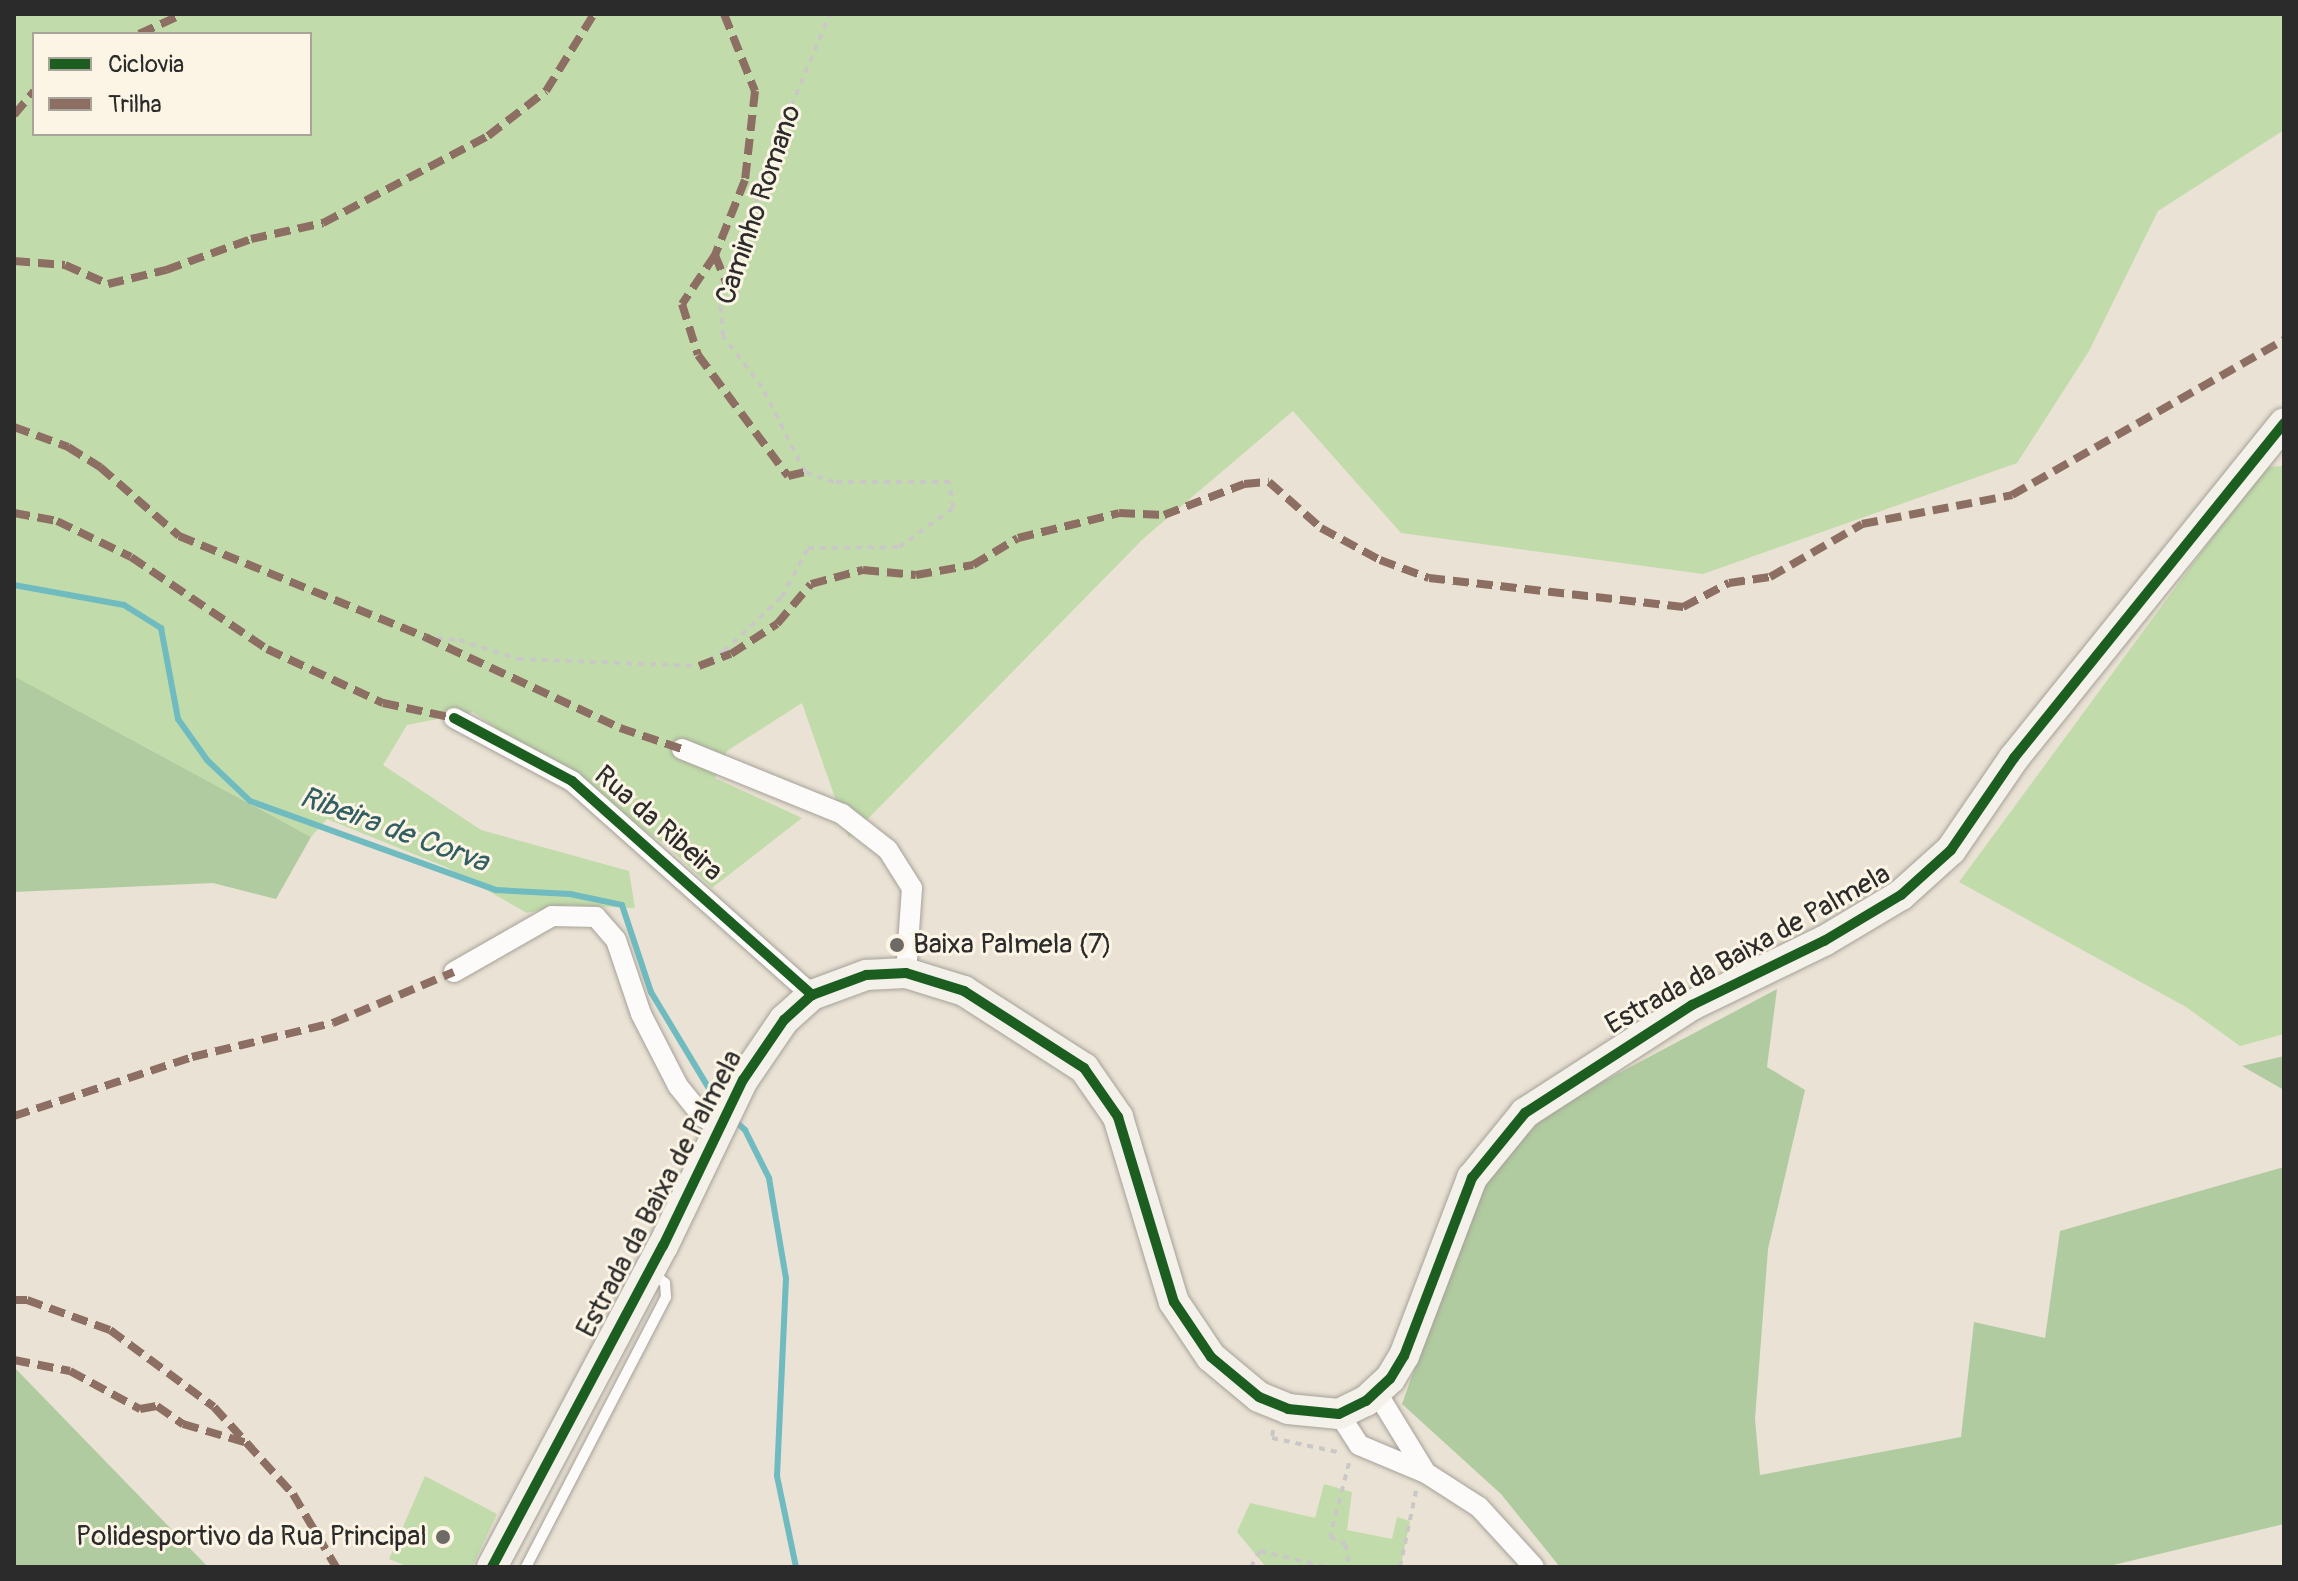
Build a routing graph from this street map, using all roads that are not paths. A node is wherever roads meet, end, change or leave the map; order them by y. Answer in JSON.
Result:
{"nodes":[{"id":1,"x":2284,"y":423,"type":"edge"},
{"id":2,"x":454,"y":718,"type":"dead end"},
{"id":3,"x":682,"y":749,"type":"dead end"},
{"id":4,"x":454,"y":972,"type":"dead end"},
{"id":5,"x":906,"y":973,"type":"junction"},
{"id":6,"x":812,"y":995,"type":"junction"},
{"id":7,"x":719,"y":1125,"type":"junction"},
{"id":8,"x":649,"y":1271,"type":"junction"},
{"id":9,"x":1377,"y":1393,"type":"junction"},
{"id":10,"x":1339,"y":1414,"type":"junction"},
{"id":11,"x":1423,"y":1472,"type":"junction"},
{"id":12,"x":492,"y":1567,"type":"edge"},
{"id":13,"x":526,"y":1567,"type":"edge"},
{"id":14,"x":1534,"y":1567,"type":"edge"}],
"edges":[{"from":1,"to":9,"type":"street","name":"Estrada da Baixa de Palmela"},
{"from":2,"to":6,"type":"street","name":"Rua da Ribeira"},
{"from":3,"to":5,"type":"street"},
{"from":4,"to":7,"type":"street"},
{"from":5,"to":6,"type":"street","name":"Estrada da Baixa de Palmela"},
{"from":5,"to":10,"type":"street","name":"Estrada da Baixa de Palmela"},
{"from":6,"to":7,"type":"street","name":"Estrada da Baixa de Palmela"},
{"from":7,"to":8,"type":"street","name":"Estrada da Baixa de Palmela"},
{"from":8,"to":12,"type":"street","name":"Estrada da Baixa de Palmela"},
{"from":8,"to":13,"type":"lane"},
{"from":9,"to":10,"type":"street","name":"Estrada da Baixa de Palmela"},
{"from":9,"to":11,"type":"street"},
{"from":10,"to":11,"type":"street"},
{"from":11,"to":14,"type":"street"}]}
